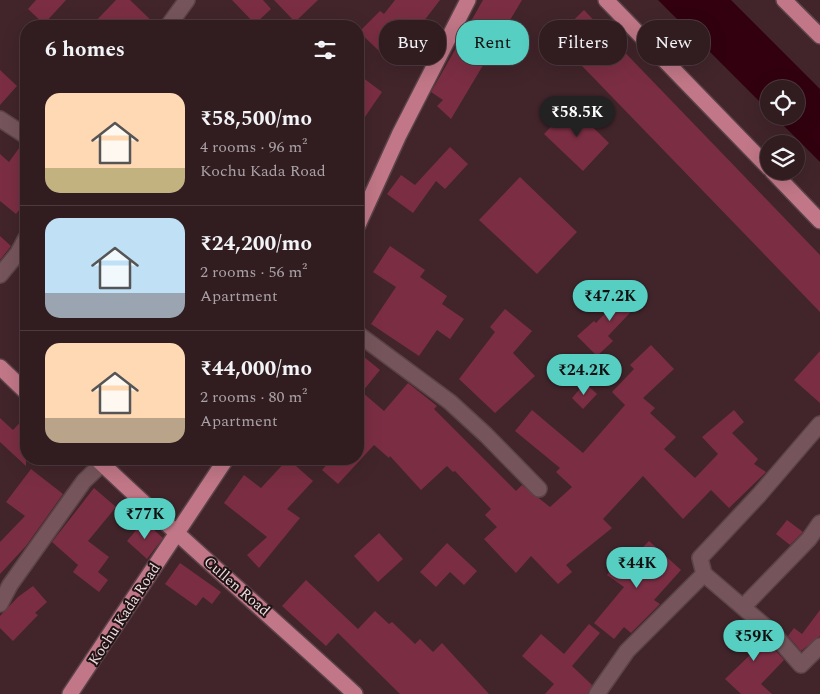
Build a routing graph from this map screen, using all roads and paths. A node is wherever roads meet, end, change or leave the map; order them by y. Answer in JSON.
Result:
{"nodes":[{"id":1,"x":187,"y":0,"type":"edge"},
{"id":2,"x":468,"y":0,"type":"edge"},
{"id":3,"x":606,"y":0,"type":"edge"},
{"id":4,"x":784,"y":0,"type":"edge"},
{"id":5,"x":172,"y":20,"type":"edge"},
{"id":6,"x":820,"y":36,"type":"edge"},
{"id":7,"x":0,"y":119,"type":"edge"},
{"id":8,"x":20,"y":132,"type":"edge"},
{"id":9,"x":760,"y":159,"type":"edge"},
{"id":10,"x":781,"y":180,"type":"edge"},
{"id":11,"x":364,"y":212,"type":"edge"},
{"id":12,"x":820,"y":221,"type":"edge"},
{"id":13,"x":20,"y":249,"type":"edge"},
{"id":14,"x":0,"y":275,"type":"edge"},
{"id":15,"x":364,"y":338,"type":"edge"},
{"id":16,"x":0,"y":367,"type":"edge"},
{"id":17,"x":20,"y":385,"type":"edge"},
{"id":18,"x":820,"y":424,"type":"edge"},
{"id":19,"x":97,"y":465,"type":"edge"},
{"id":20,"x":104,"y":465,"type":"edge"},
{"id":21,"x":222,"y":465,"type":"edge"},
{"id":22,"x":538,"y":489,"type":"dead end"},
{"id":23,"x":820,"y":523,"type":"edge"},
{"id":24,"x":177,"y":534,"type":"junction"},
{"id":25,"x":704,"y":574,"type":"junction"},
{"id":26,"x":0,"y":604,"type":"edge"},
{"id":27,"x":744,"y":606,"type":"junction"},
{"id":28,"x":820,"y":646,"type":"edge"},
{"id":29,"x":70,"y":694,"type":"edge"},
{"id":30,"x":355,"y":694,"type":"edge"},
{"id":31,"x":596,"y":694,"type":"edge"}],
"edges":[{"from":1,"to":5,"type":"street"},
{"from":2,"to":11,"type":"main road"},
{"from":3,"to":9,"type":"main road"},
{"from":4,"to":6,"type":"main road"},
{"from":7,"to":8,"type":"street"},
{"from":10,"to":12,"type":"main road"},
{"from":13,"to":14,"type":"street"},
{"from":15,"to":22,"type":"street"},
{"from":16,"to":17,"type":"main road"},
{"from":18,"to":25,"type":"street"},
{"from":19,"to":26,"type":"street"},
{"from":20,"to":24,"type":"main road","name":"Cullen Road"},
{"from":21,"to":24,"type":"main road","name":"Kochu Kada Road"},
{"from":23,"to":27,"type":"street"},
{"from":24,"to":29,"type":"main road","name":"Kochu Kada Road"},
{"from":24,"to":30,"type":"main road","name":"Cullen Road"},
{"from":25,"to":27,"type":"street"},
{"from":25,"to":31,"type":"street"},
{"from":27,"to":28,"type":"street"}]}
